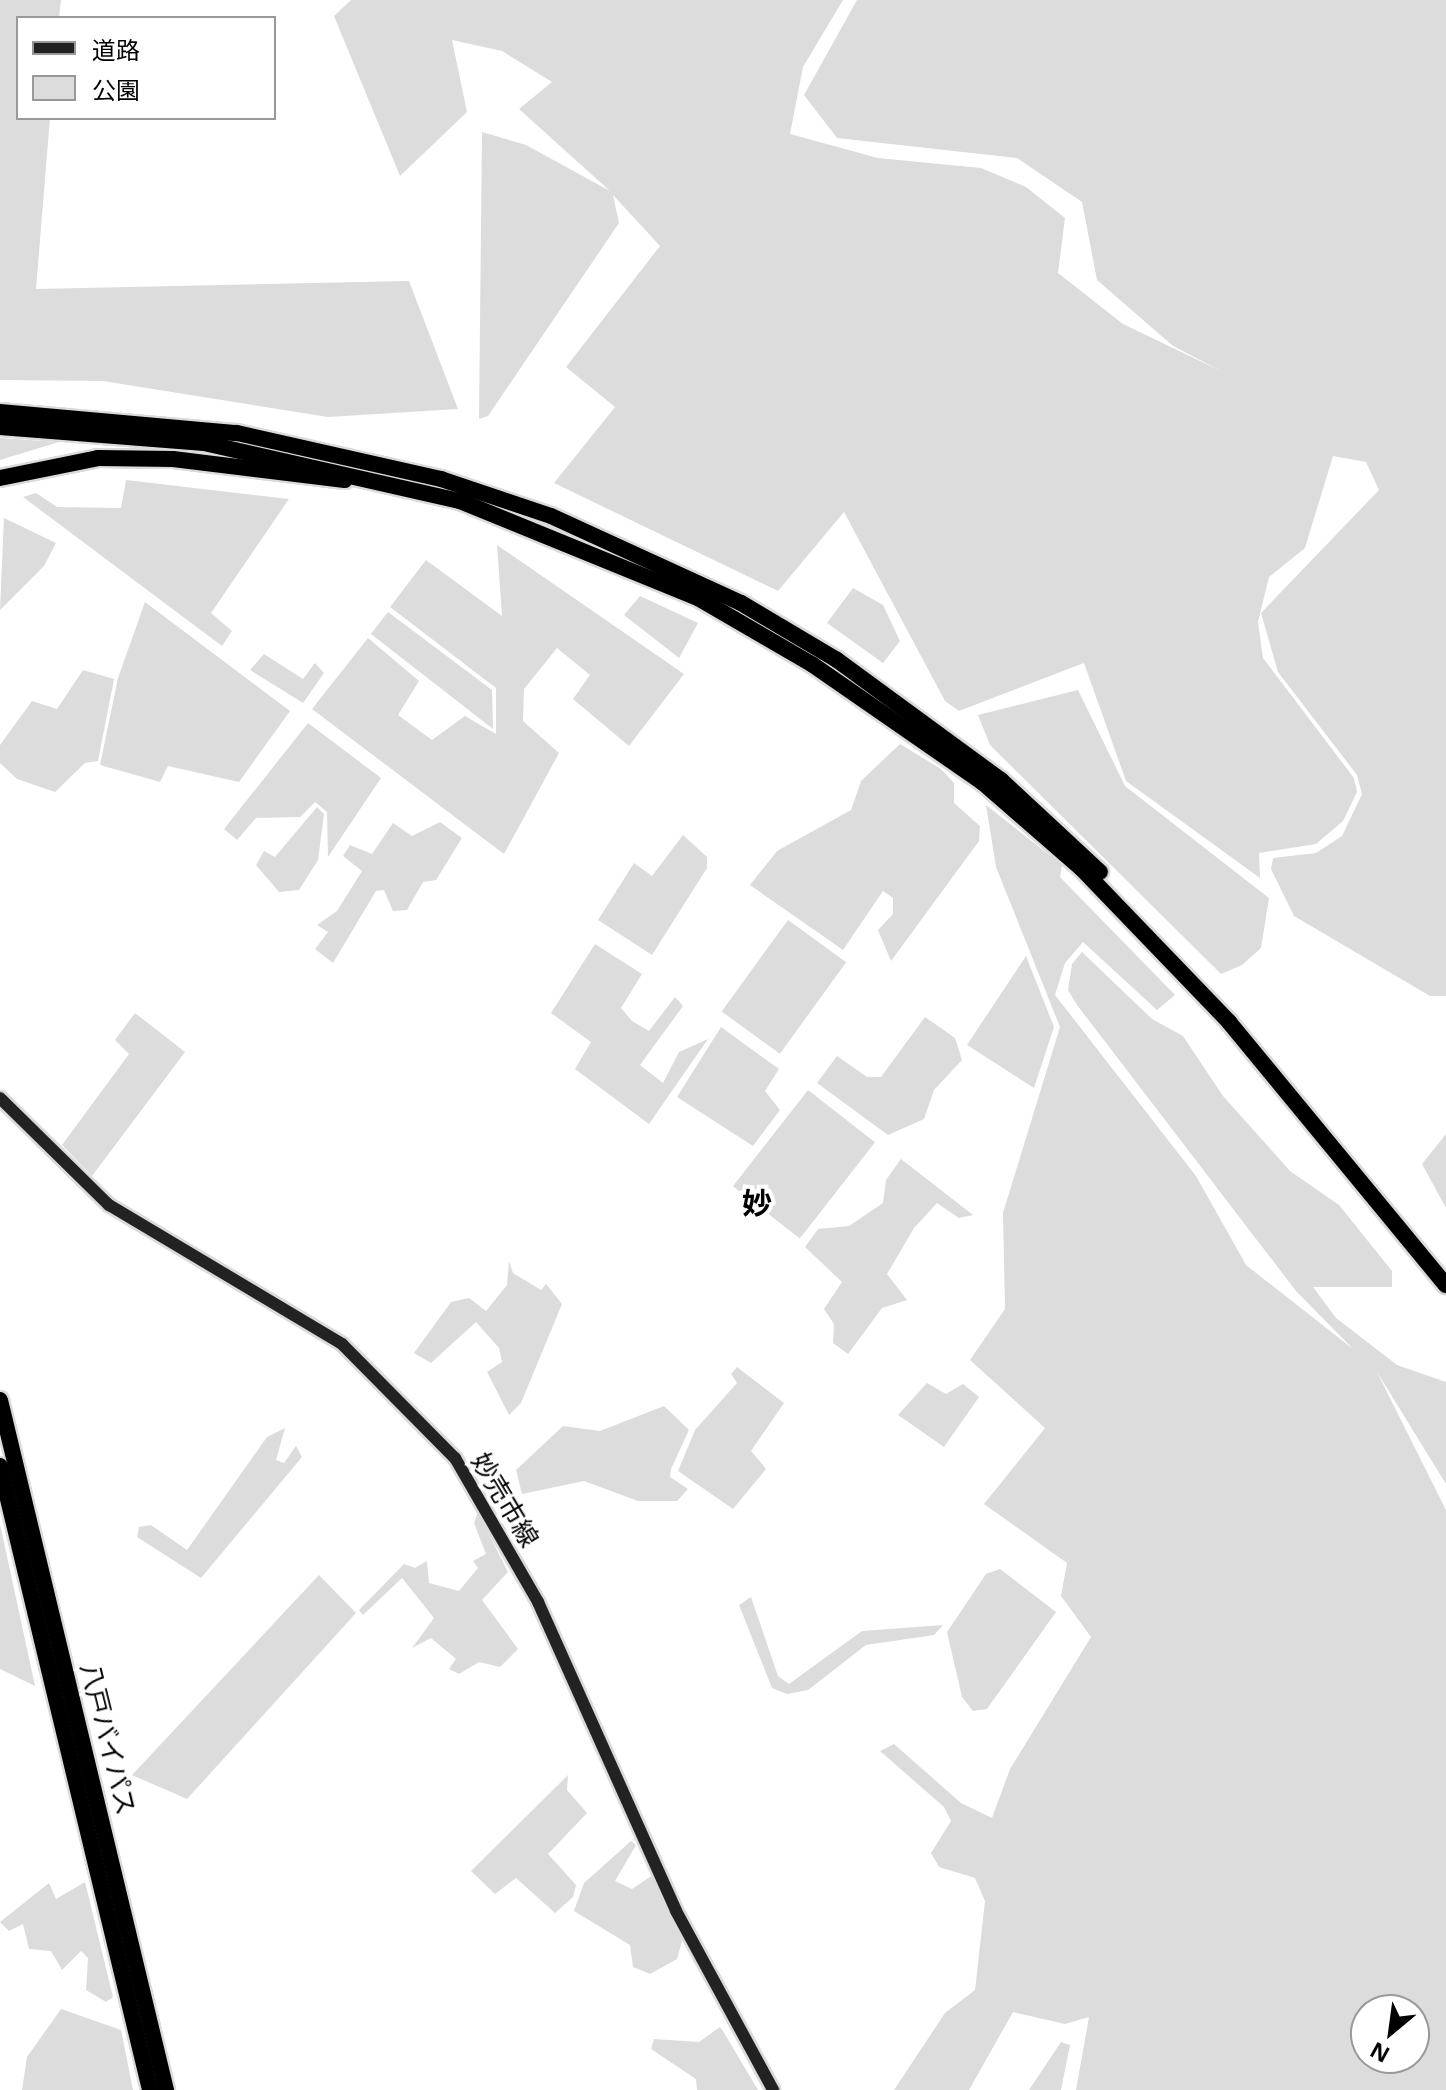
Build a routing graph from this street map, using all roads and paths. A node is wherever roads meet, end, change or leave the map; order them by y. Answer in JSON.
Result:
{"nodes":[{"id":1,"x":0,"y":405,"type":"edge"},
{"id":2,"x":0,"y":412,"type":"edge"},
{"id":3,"x":92,"y":417,"type":"junction"},
{"id":4,"x":0,"y":427,"type":"edge"},
{"id":5,"x":0,"y":478,"type":"edge"},
{"id":6,"x":460,"y":501,"type":"junction"},
{"id":7,"x":1229,"y":1022,"type":"junction"},
{"id":8,"x":0,"y":1098,"type":"edge"},
{"id":9,"x":1446,"y":1285,"type":"edge"},
{"id":10,"x":0,"y":1400,"type":"edge"},
{"id":11,"x":0,"y":1466,"type":"edge"},
{"id":12,"x":150,"y":2090,"type":"edge"},
{"id":13,"x":166,"y":2090,"type":"edge"},
{"id":14,"x":773,"y":2090,"type":"edge"}],
"edges":[{"from":1,"to":3,"type":"highway"},
{"from":2,"to":3,"type":"highway"},
{"from":3,"to":7,"type":"highway"},
{"from":4,"to":6,"type":"highway"},
{"from":5,"to":6,"type":"highway"},
{"from":6,"to":7,"type":"highway"},
{"from":7,"to":9,"type":"highway"},
{"from":8,"to":14,"type":"main road","name":"妙売市線"},
{"from":10,"to":13,"type":"highway","name":"八戸バイパス"},
{"from":11,"to":12,"type":"highway","name":"八戸バイパス"}]}
